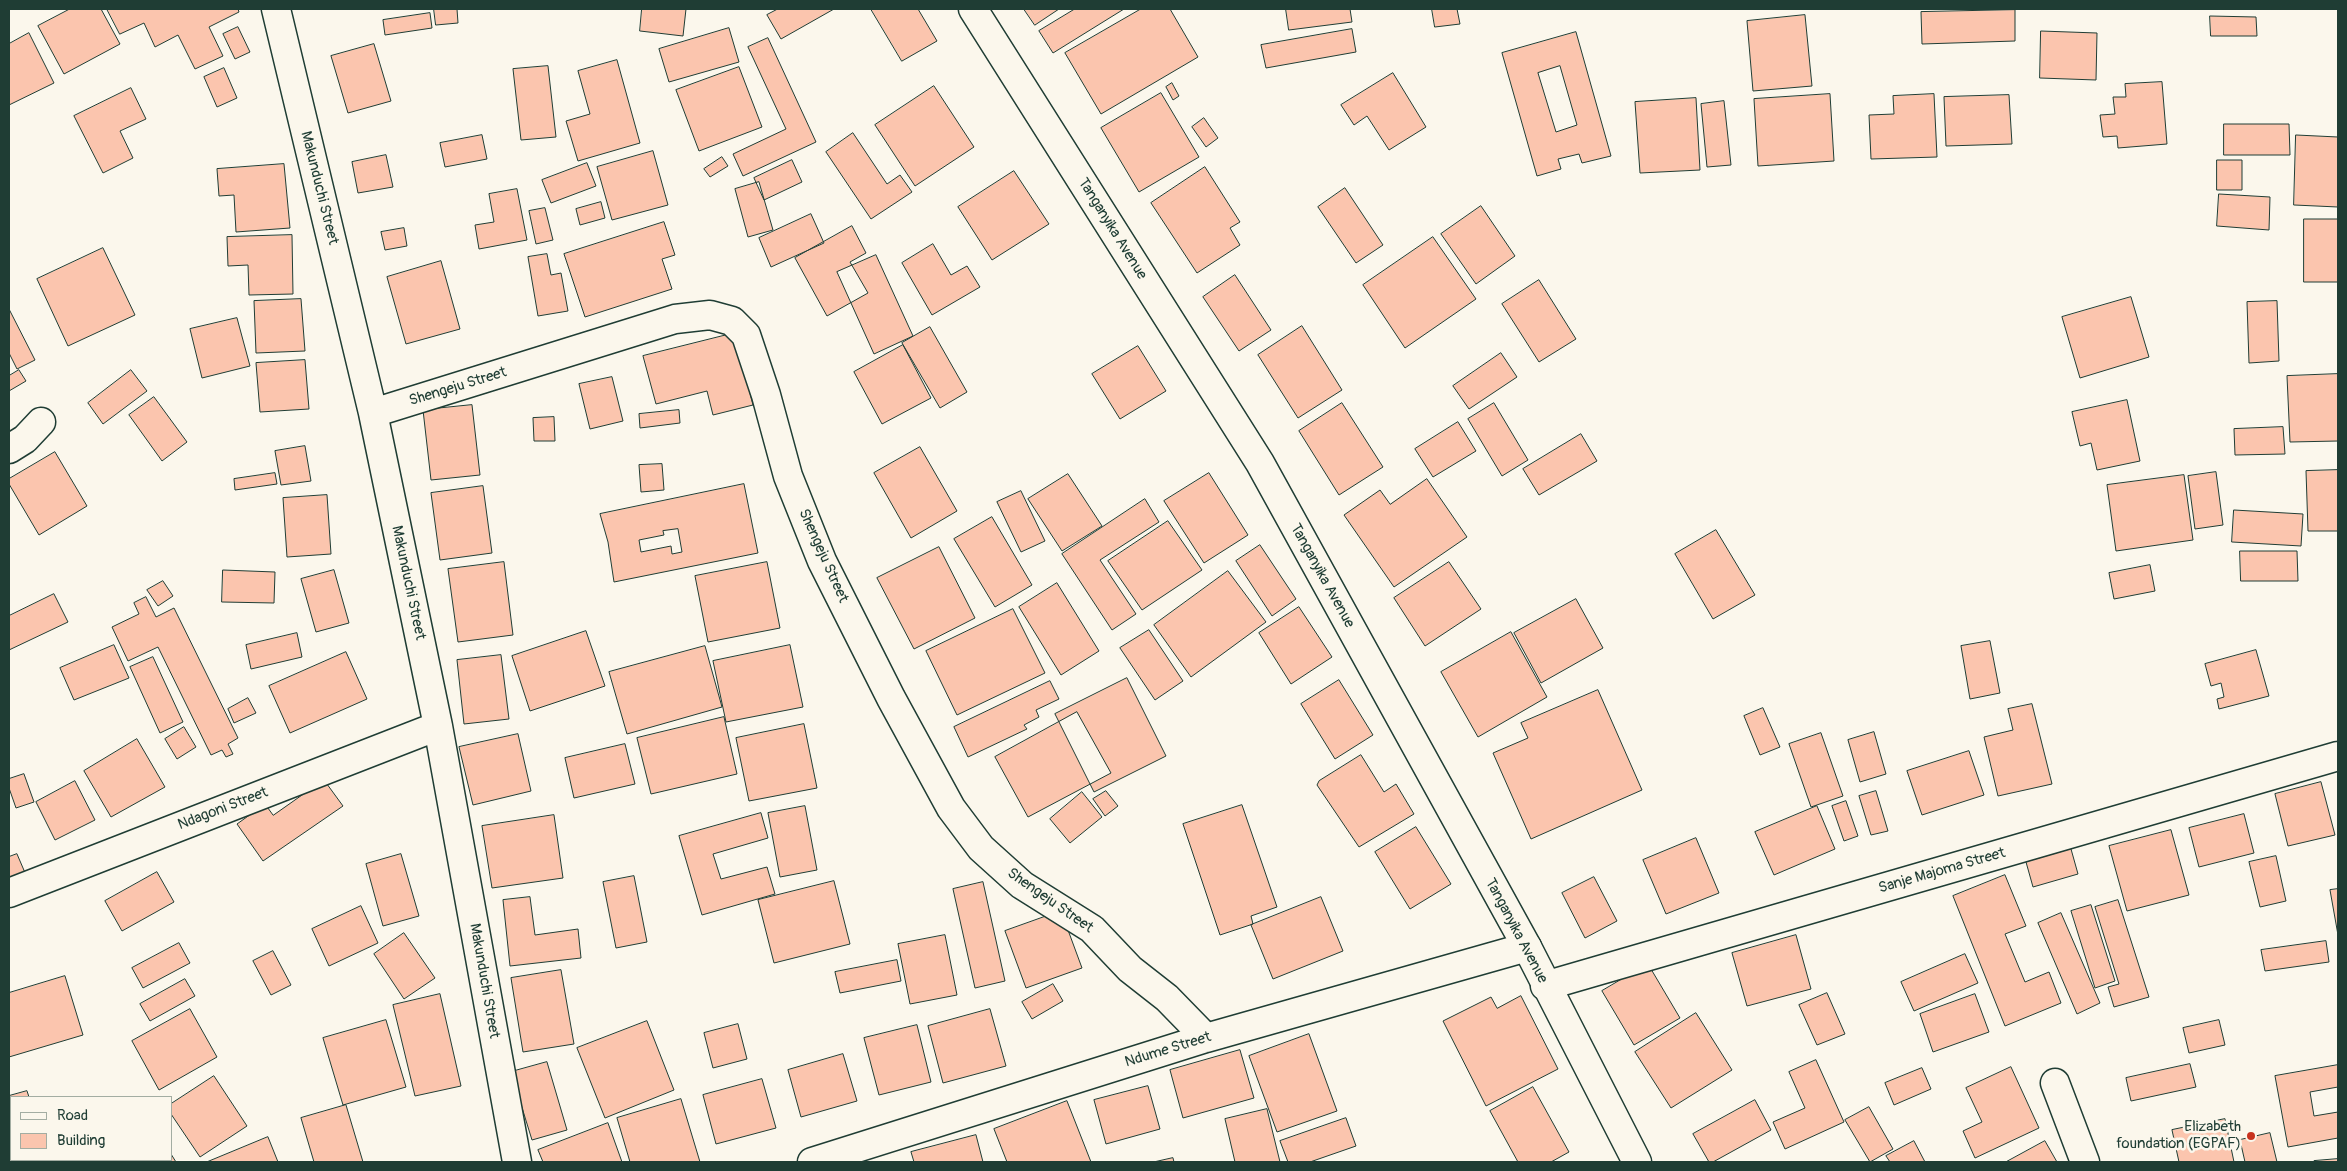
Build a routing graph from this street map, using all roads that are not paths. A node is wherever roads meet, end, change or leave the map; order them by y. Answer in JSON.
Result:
{"nodes":[{"id":1,"x":276,"y":9,"type":"edge"},
{"id":2,"x":973,"y":9,"type":"edge"},
{"id":3,"x":373,"y":413,"type":"junction"},
{"id":4,"x":41,"y":422,"type":"dead end"},
{"id":5,"x":9,"y":449,"type":"edge"},
{"id":6,"x":438,"y":726,"type":"junction"},
{"id":7,"x":2338,"y":756,"type":"edge"},
{"id":8,"x":9,"y":893,"type":"edge"},
{"id":9,"x":1526,"y":947,"type":"junction"},
{"id":10,"x":1546,"y":986,"type":"junction"},
{"id":11,"x":1206,"y":1038,"type":"junction"},
{"id":12,"x":2055,"y":1083,"type":"dead end"},
{"id":13,"x":517,"y":1162,"type":"edge"},
{"id":14,"x":812,"y":1162,"type":"edge"},
{"id":15,"x":1636,"y":1162,"type":"edge"},
{"id":16,"x":2085,"y":1162,"type":"edge"}],
"edges":[{"from":1,"to":3,"type":"street","name":"Makunduchi Street"},
{"from":2,"to":9,"type":"street","name":"Tanganyika Avenue"},
{"from":3,"to":6,"type":"street","name":"Makunduchi Street"},
{"from":3,"to":11,"type":"street","name":"Shengeju Street"},
{"from":4,"to":5,"type":"street"},
{"from":6,"to":8,"type":"street","name":"Ndagoni Street"},
{"from":6,"to":13,"type":"street","name":"Makunduchi Street"},
{"from":7,"to":10,"type":"street","name":"Sanje Majoma Street"},
{"from":9,"to":10,"type":"street","name":"Tanganyika Avenue"},
{"from":9,"to":11,"type":"street","name":"Ndume Street"},
{"from":10,"to":15,"type":"street","name":"Tanganyika Avenue"},
{"from":11,"to":14,"type":"street","name":"Ndume Street"},
{"from":12,"to":16,"type":"street"}]}
